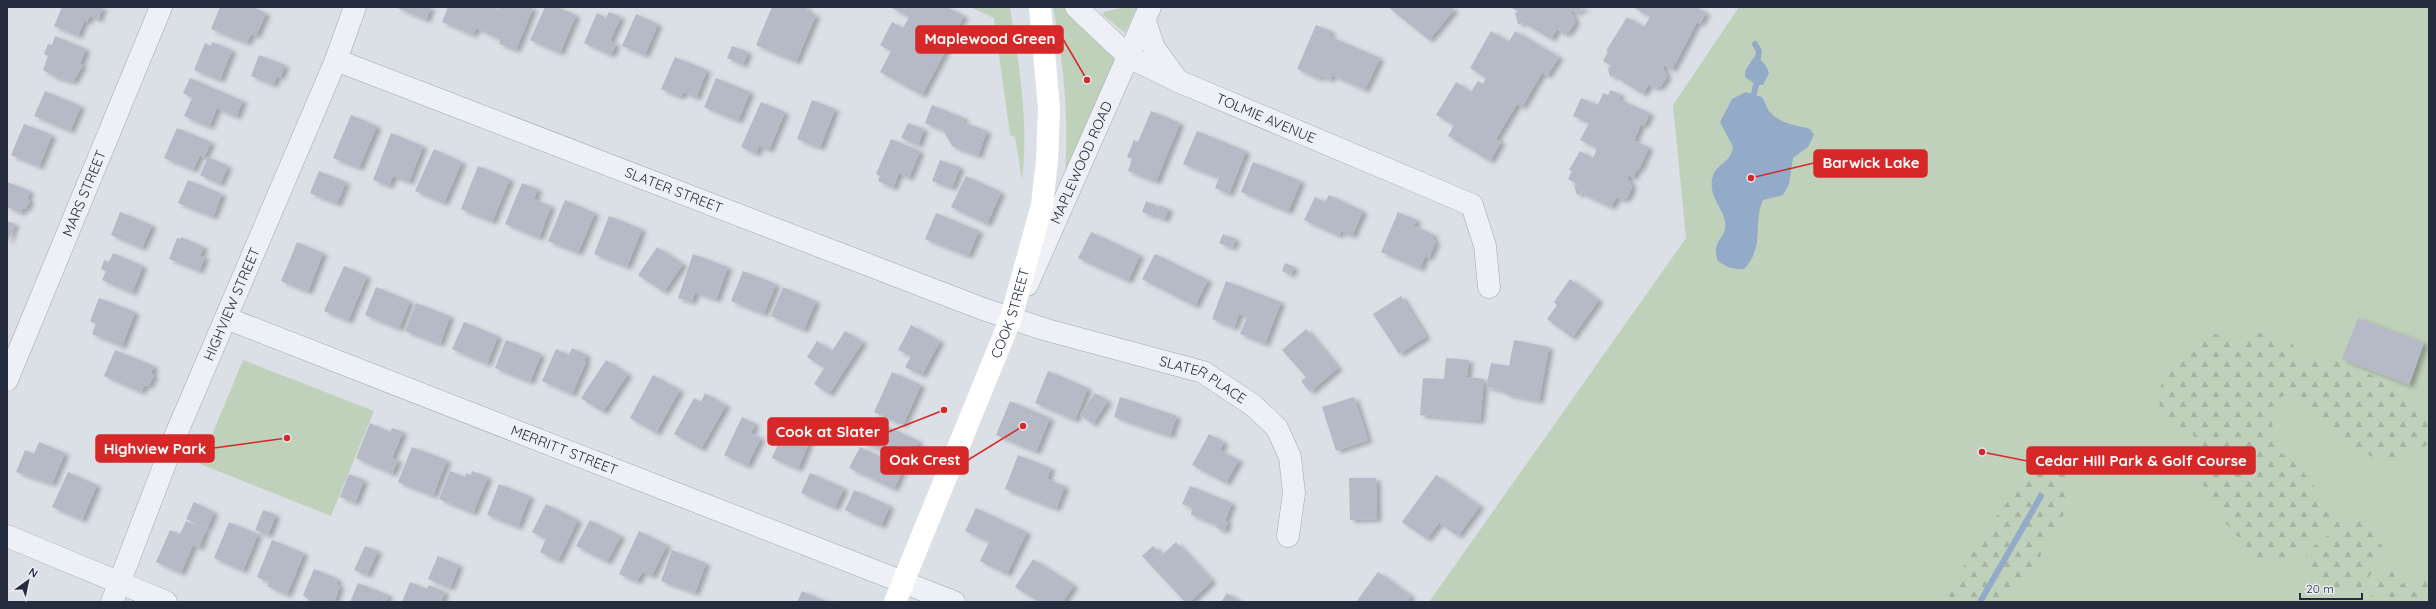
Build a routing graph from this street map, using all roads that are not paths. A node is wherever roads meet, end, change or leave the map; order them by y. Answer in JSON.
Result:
{"nodes":[{"id":1,"x":161,"y":7,"type":"edge"},
{"id":2,"x":355,"y":7,"type":"edge"},
{"id":3,"x":1040,"y":7,"type":"edge"},
{"id":4,"x":1076,"y":7,"type":"edge"},
{"id":5,"x":1147,"y":14,"type":"edge"},
{"id":6,"x":1129,"y":57,"type":"junction"},
{"id":7,"x":336,"y":60,"type":"junction"},
{"id":8,"x":1178,"y":81,"type":"junction"},
{"id":9,"x":1489,"y":288,"type":"dead end"},
{"id":10,"x":226,"y":318,"type":"junction"},
{"id":11,"x":1011,"y":318,"type":"junction"},
{"id":12,"x":7,"y":380,"type":"edge"},
{"id":13,"x":7,"y":536,"type":"edge"},
{"id":14,"x":1288,"y":536,"type":"dead end"},
{"id":15,"x":903,"y":582,"type":"junction"},
{"id":16,"x":116,"y":592,"type":"edge"},
{"id":17,"x":166,"y":602,"type":"edge"},
{"id":18,"x":895,"y":602,"type":"edge"},
{"id":19,"x":954,"y":602,"type":"edge"}],
"edges":[{"from":1,"to":12,"type":"street","name":"MARS STREET"},
{"from":2,"to":7,"type":"street","name":"HIGHVIEW STREET"},
{"from":3,"to":11,"type":"main road","name":"COOK STREET"},
{"from":4,"to":6,"type":"street","name":"TOLMIE AVENUE"},
{"from":5,"to":6,"type":"street","name":"MAPLEWOOD ROAD"},
{"from":5,"to":8,"type":"street"},
{"from":6,"to":8,"type":"street","name":"TOLMIE AVENUE"},
{"from":6,"to":11,"type":"street","name":"MAPLEWOOD ROAD"},
{"from":7,"to":10,"type":"street","name":"HIGHVIEW STREET"},
{"from":7,"to":11,"type":"street","name":"SLATER STREET"},
{"from":8,"to":9,"type":"street","name":"TOLMIE AVENUE"},
{"from":10,"to":15,"type":"street","name":"MERRITT STREET"},
{"from":10,"to":16,"type":"street","name":"HIGHVIEW STREET"},
{"from":11,"to":14,"type":"street","name":"SLATER PLACE"},
{"from":11,"to":15,"type":"main road","name":"COOK STREET"},
{"from":13,"to":16,"type":"street"},
{"from":15,"to":18,"type":"main road","name":"COOK STREET"},
{"from":15,"to":19,"type":"street","name":"MERRITT STREET"},
{"from":16,"to":17,"type":"street"}]}
